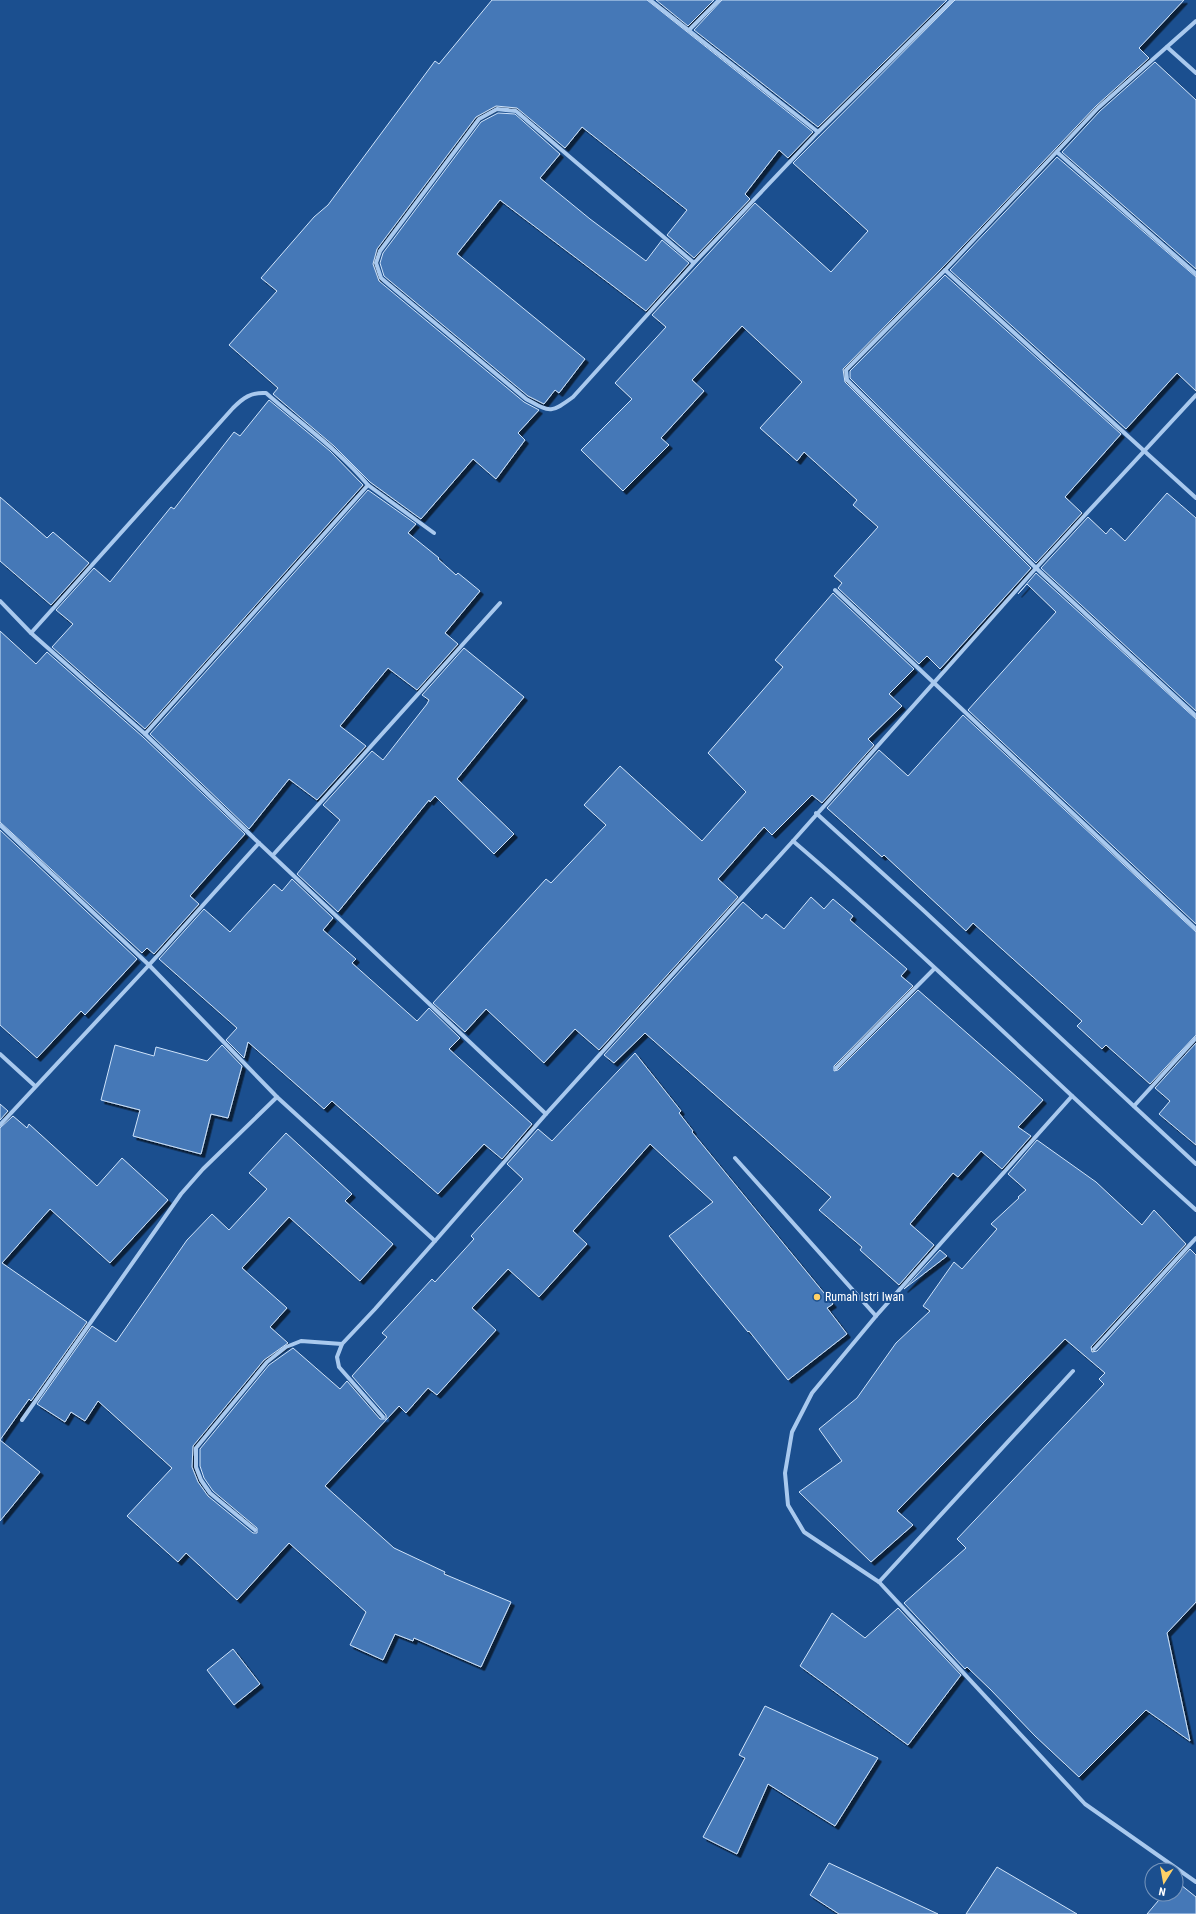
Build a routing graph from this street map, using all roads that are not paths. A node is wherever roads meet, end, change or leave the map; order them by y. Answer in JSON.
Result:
{"nodes":[{"id":1,"x":650,"y":0,"type":"edge"},
{"id":2,"x":718,"y":0,"type":"edge"},
{"id":3,"x":952,"y":0,"type":"edge"},
{"id":4,"x":1196,"y":21,"type":"edge"},
{"id":5,"x":689,"y":30,"type":"junction"},
{"id":6,"x":1167,"y":47,"type":"junction"},
{"id":7,"x":1196,"y":73,"type":"edge"},
{"id":8,"x":818,"y":132,"type":"junction"},
{"id":9,"x":1056,"y":152,"type":"junction"},
{"id":10,"x":694,"y":263,"type":"junction"},
{"id":11,"x":945,"y":270,"type":"junction"},
{"id":12,"x":1196,"y":274,"type":"edge"},
{"id":13,"x":1196,"y":395,"type":"edge"},
{"id":14,"x":1145,"y":452,"type":"junction"},
{"id":15,"x":368,"y":485,"type":"junction"},
{"id":16,"x":1196,"y":498,"type":"edge"},
{"id":17,"x":434,"y":533,"type":"dead end"},
{"id":18,"x":1036,"y":568,"type":"junction"},
{"id":19,"x":835,"y":590,"type":"dead end"},
{"id":20,"x":0,"y":601,"type":"edge"},
{"id":21,"x":500,"y":603,"type":"dead end"},
{"id":22,"x":31,"y":633,"type":"junction"},
{"id":23,"x":933,"y":683,"type":"junction"},
{"id":24,"x":1196,"y":716,"type":"edge"},
{"id":25,"x":145,"y":734,"type":"junction"},
{"id":26,"x":816,"y":813,"type":"junction"},
{"id":27,"x":0,"y":825,"type":"edge"},
{"id":28,"x":793,"y":841,"type":"junction"},
{"id":29,"x":259,"y":843,"type":"junction"},
{"id":30,"x":273,"y":856,"type":"junction"},
{"id":31,"x":1196,"y":929,"type":"edge"},
{"id":32,"x":149,"y":965,"type":"junction"},
{"id":33,"x":934,"y":969,"type":"junction"},
{"id":34,"x":1196,"y":1038,"type":"edge"},
{"id":35,"x":0,"y":1054,"type":"edge"},
{"id":36,"x":836,"y":1068,"type":"dead end"},
{"id":37,"x":34,"y":1086,"type":"junction"},
{"id":38,"x":1072,"y":1096,"type":"junction"},
{"id":39,"x":277,"y":1097,"type":"junction"},
{"id":40,"x":1134,"y":1106,"type":"junction"},
{"id":41,"x":546,"y":1114,"type":"junction"},
{"id":42,"x":0,"y":1125,"type":"edge"},
{"id":43,"x":735,"y":1158,"type":"dead end"},
{"id":44,"x":1196,"y":1164,"type":"edge"},
{"id":45,"x":1196,"y":1210,"type":"edge"},
{"id":46,"x":1196,"y":1238,"type":"edge"},
{"id":47,"x":435,"y":1241,"type":"junction"},
{"id":48,"x":876,"y":1316,"type":"junction"},
{"id":49,"x":342,"y":1344,"type":"junction"},
{"id":50,"x":1094,"y":1349,"type":"dead end"},
{"id":51,"x":1073,"y":1371,"type":"dead end"},
{"id":52,"x":383,"y":1417,"type":"dead end"},
{"id":53,"x":22,"y":1420,"type":"dead end"},
{"id":54,"x":255,"y":1530,"type":"dead end"},
{"id":55,"x":879,"y":1582,"type":"junction"},
{"id":56,"x":1196,"y":1882,"type":"edge"}],
"edges":[{"from":1,"to":5,"type":"street"},
{"from":2,"to":5,"type":"street"},
{"from":3,"to":8,"type":"street"},
{"from":4,"to":6,"type":"street"},
{"from":5,"to":8,"type":"street"},
{"from":6,"to":7,"type":"street"},
{"from":6,"to":9,"type":"street"},
{"from":8,"to":10,"type":"street"},
{"from":9,"to":11,"type":"street"},
{"from":9,"to":12,"type":"street"},
{"from":10,"to":10,"type":"street"},
{"from":11,"to":14,"type":"street"},
{"from":11,"to":18,"type":"street"},
{"from":13,"to":14,"type":"street"},
{"from":14,"to":16,"type":"street"},
{"from":14,"to":18,"type":"street"},
{"from":15,"to":17,"type":"street"},
{"from":15,"to":22,"type":"street"},
{"from":15,"to":25,"type":"street"},
{"from":18,"to":23,"type":"street"},
{"from":18,"to":24,"type":"street"},
{"from":19,"to":23,"type":"street"},
{"from":20,"to":22,"type":"street"},
{"from":21,"to":30,"type":"street"},
{"from":22,"to":25,"type":"street"},
{"from":23,"to":26,"type":"street"},
{"from":23,"to":31,"type":"street"},
{"from":25,"to":29,"type":"street"},
{"from":26,"to":28,"type":"street"},
{"from":26,"to":40,"type":"street"},
{"from":27,"to":32,"type":"street"},
{"from":28,"to":33,"type":"street"},
{"from":28,"to":41,"type":"street"},
{"from":29,"to":30,"type":"street"},
{"from":29,"to":32,"type":"street"},
{"from":30,"to":41,"type":"street"},
{"from":32,"to":37,"type":"street"},
{"from":32,"to":39,"type":"street"},
{"from":33,"to":36,"type":"street"},
{"from":33,"to":38,"type":"street"},
{"from":34,"to":40,"type":"street"},
{"from":35,"to":37,"type":"street"},
{"from":37,"to":42,"type":"street"},
{"from":38,"to":45,"type":"street"},
{"from":38,"to":48,"type":"street"},
{"from":39,"to":47,"type":"street"},
{"from":39,"to":53,"type":"street"},
{"from":40,"to":44,"type":"street"},
{"from":41,"to":47,"type":"street"},
{"from":43,"to":48,"type":"street"},
{"from":46,"to":50,"type":"street"},
{"from":47,"to":49,"type":"street"},
{"from":48,"to":55,"type":"street"},
{"from":49,"to":52,"type":"street"},
{"from":49,"to":54,"type":"street"},
{"from":51,"to":55,"type":"street"},
{"from":55,"to":56,"type":"street"}]}
